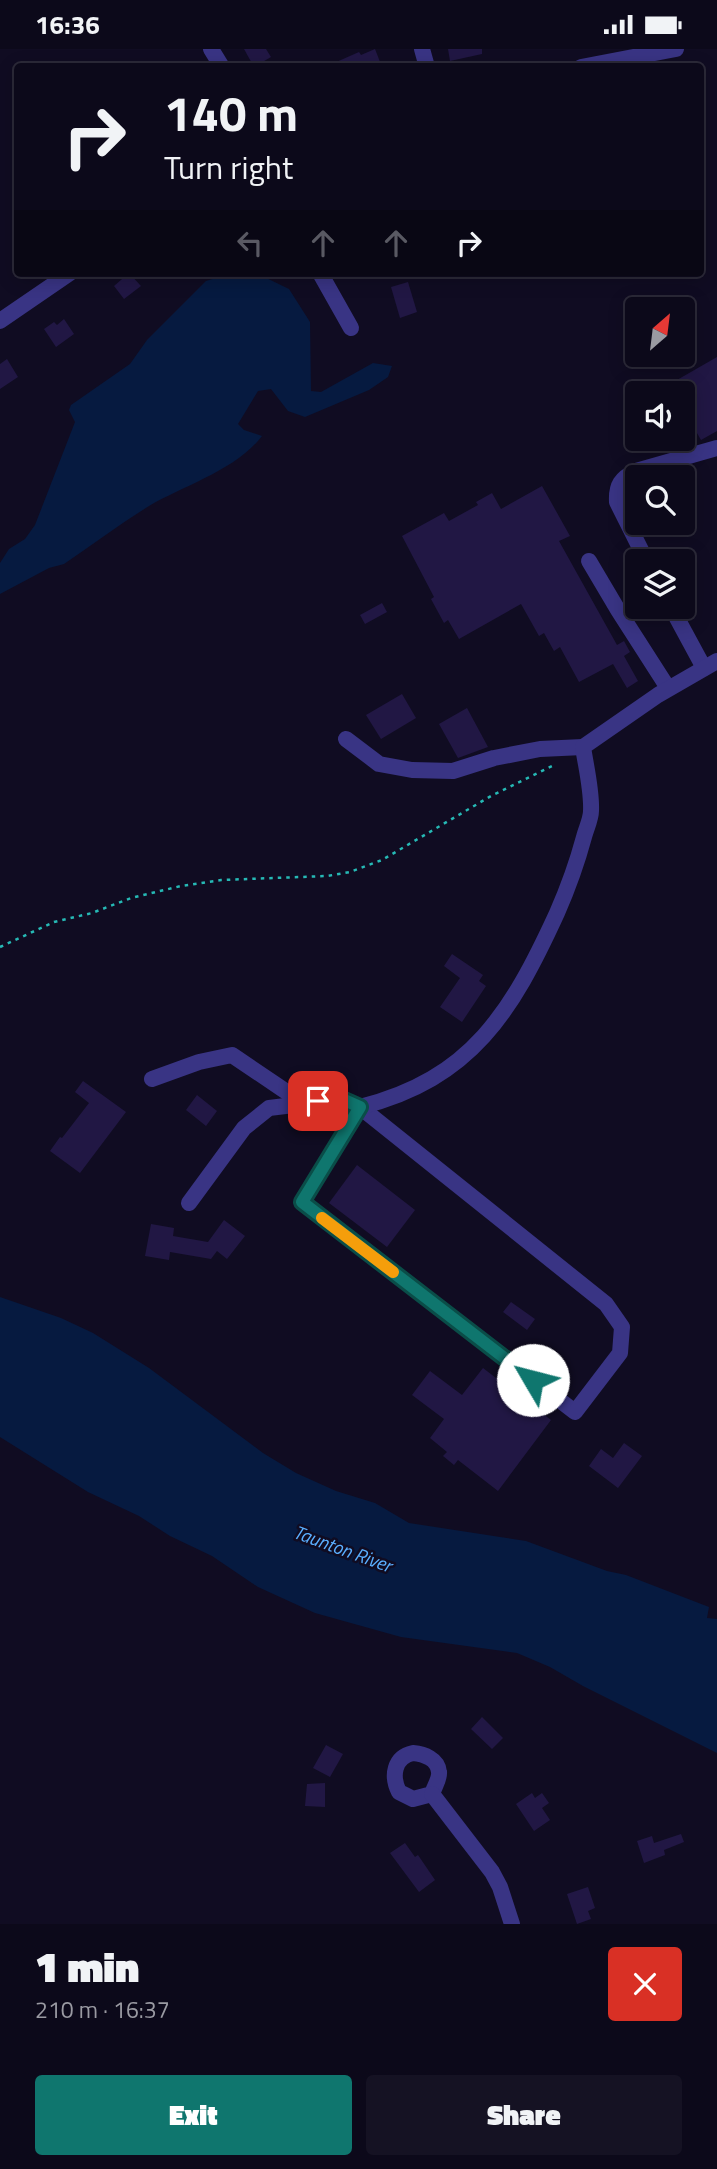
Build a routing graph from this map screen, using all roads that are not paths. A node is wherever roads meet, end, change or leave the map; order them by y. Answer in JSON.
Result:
{"nodes":[{"id":1,"x":676,"y":49,"type":"edge"},
{"id":2,"x":602,"y":63,"type":"edge"},
{"id":3,"x":64,"y":277,"type":"edge"},
{"id":4,"x":322,"y":277,"type":"edge"},
{"id":5,"x":0,"y":321,"type":"edge"},
{"id":6,"x":351,"y":328,"type":"dead end"},
{"id":7,"x":717,"y":448,"type":"edge"},
{"id":8,"x":640,"y":549,"type":"edge"},
{"id":9,"x":589,"y":561,"type":"dead end"},
{"id":10,"x":679,"y":619,"type":"edge"},
{"id":11,"x":711,"y":664,"type":"edge"},
{"id":12,"x":668,"y":688,"type":"junction"},
{"id":13,"x":346,"y":739,"type":"dead end"},
{"id":14,"x":583,"y":747,"type":"junction"},
{"id":15,"x":152,"y":1079,"type":"dead end"},
{"id":16,"x":303,"y":1103,"type":"junction"},
{"id":17,"x":360,"y":1107,"type":"junction"},
{"id":18,"x":189,"y":1203,"type":"dead end"},
{"id":19,"x":432,"y":1794,"type":"dead end"},
{"id":20,"x":512,"y":1924,"type":"edge"}],
"edges":[{"from":1,"to":2,"type":"street"},
{"from":3,"to":5,"type":"street"},
{"from":4,"to":6,"type":"street"},
{"from":7,"to":8,"type":"street"},
{"from":9,"to":12,"type":"street"},
{"from":10,"to":11,"type":"street"},
{"from":11,"to":12,"type":"street"},
{"from":12,"to":14,"type":"street"},
{"from":13,"to":14,"type":"street"},
{"from":14,"to":17,"type":"street"},
{"from":15,"to":16,"type":"street"},
{"from":16,"to":17,"type":"street"},
{"from":16,"to":18,"type":"street"},
{"from":17,"to":17,"type":"street"},
{"from":19,"to":20,"type":"street"}]}
